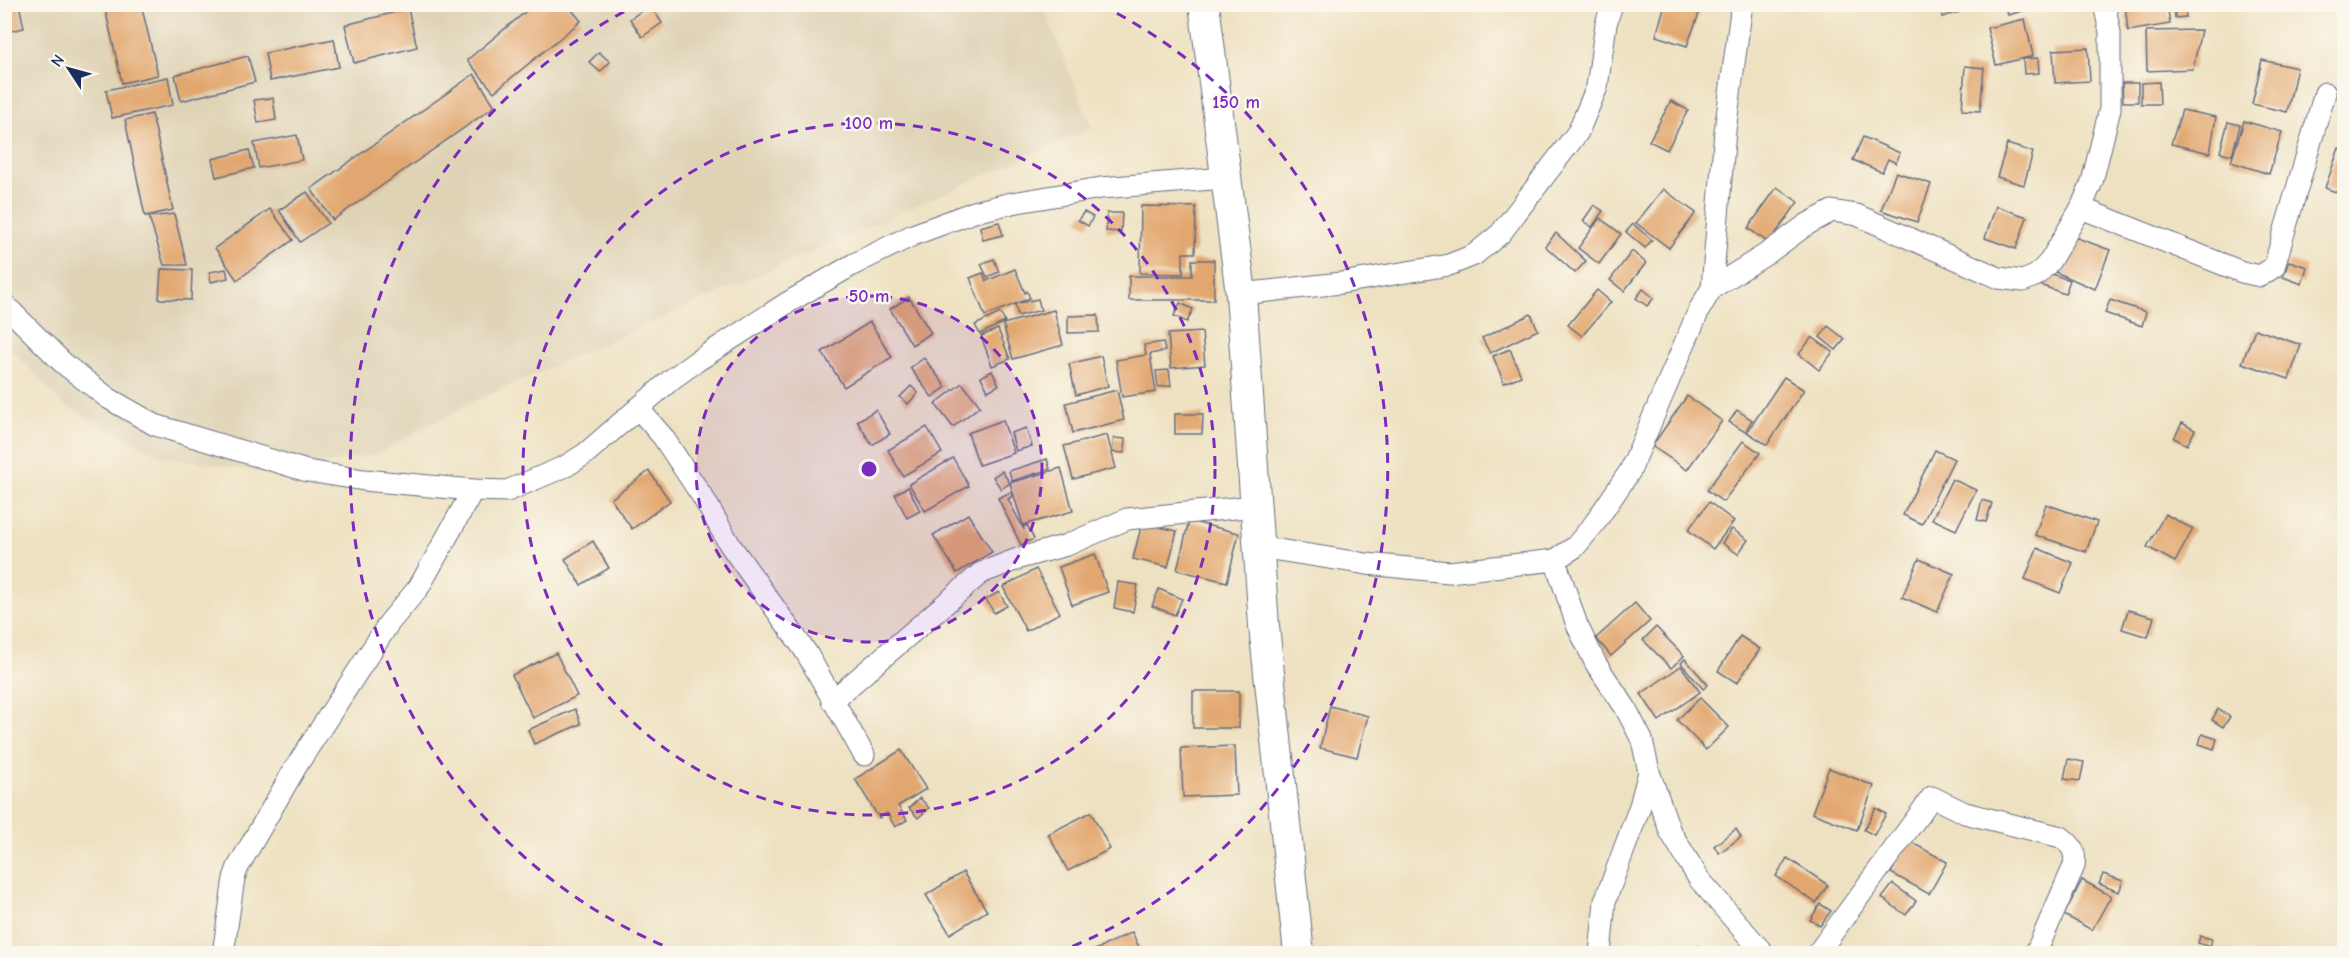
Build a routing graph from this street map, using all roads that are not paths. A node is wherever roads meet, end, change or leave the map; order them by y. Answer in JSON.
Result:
{"nodes":[{"id":1,"x":1204,"y":4,"type":"edge"},
{"id":2,"x":1612,"y":4,"type":"edge"},
{"id":3,"x":1742,"y":4,"type":"edge"},
{"id":4,"x":2104,"y":4,"type":"edge"},
{"id":5,"x":2325,"y":93,"type":"dead end"},
{"id":6,"x":1225,"y":178,"type":"junction"},
{"id":7,"x":2081,"y":208,"type":"junction"},
{"id":8,"x":1712,"y":288,"type":"junction"},
{"id":9,"x":1241,"y":294,"type":"junction"},
{"id":10,"x":4,"y":304,"type":"edge"},
{"id":11,"x":638,"y":408,"type":"junction"},
{"id":12,"x":473,"y":490,"type":"junction"},
{"id":13,"x":1255,"y":506,"type":"junction"},
{"id":14,"x":1258,"y":547,"type":"junction"},
{"id":15,"x":1555,"y":560,"type":"junction"},
{"id":16,"x":832,"y":701,"type":"junction"},
{"id":17,"x":864,"y":755,"type":"dead end"},
{"id":18,"x":1649,"y":772,"type":"junction"},
{"id":19,"x":2037,"y":950,"type":"dead end"},
{"id":20,"x":223,"y":954,"type":"edge"},
{"id":21,"x":1299,"y":954,"type":"edge"},
{"id":22,"x":1600,"y":954,"type":"edge"},
{"id":23,"x":1764,"y":954,"type":"edge"},
{"id":24,"x":1818,"y":954,"type":"edge"}],
"edges":[{"from":1,"to":6,"type":"street"},
{"from":2,"to":9,"type":"street"},
{"from":3,"to":8,"type":"street"},
{"from":4,"to":7,"type":"street"},
{"from":5,"to":7,"type":"street"},
{"from":6,"to":9,"type":"street"},
{"from":6,"to":11,"type":"street"},
{"from":7,"to":8,"type":"street"},
{"from":8,"to":15,"type":"street"},
{"from":9,"to":13,"type":"street"},
{"from":10,"to":12,"type":"street"},
{"from":11,"to":12,"type":"street"},
{"from":11,"to":16,"type":"street"},
{"from":12,"to":20,"type":"street"},
{"from":13,"to":14,"type":"street"},
{"from":13,"to":16,"type":"street"},
{"from":14,"to":15,"type":"street"},
{"from":14,"to":21,"type":"street"},
{"from":15,"to":18,"type":"street"},
{"from":16,"to":17,"type":"street"},
{"from":18,"to":22,"type":"street"},
{"from":18,"to":23,"type":"street"},
{"from":19,"to":24,"type":"street"}]}
